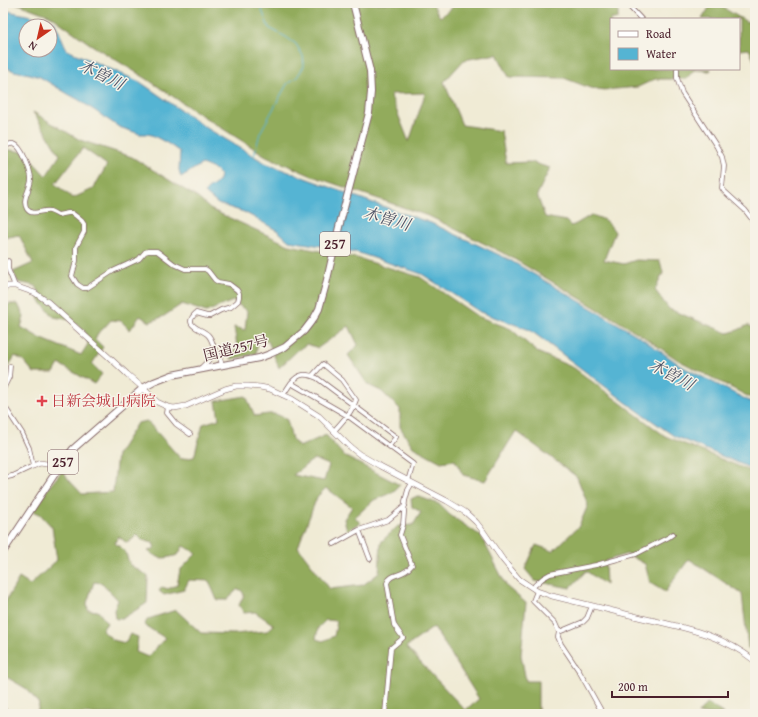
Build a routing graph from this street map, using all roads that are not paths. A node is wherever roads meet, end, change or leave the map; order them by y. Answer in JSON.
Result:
{"nodes":[{"id":1,"x":353,"y":3,"type":"edge"},
{"id":2,"x":626,"y":3,"type":"edge"},
{"id":3,"x":640,"y":18,"type":"edge"},
{"id":4,"x":677,"y":70,"type":"edge"},
{"id":5,"x":3,"y":148,"type":"edge"},
{"id":6,"x":755,"y":223,"type":"edge"},
{"id":7,"x":8,"y":261,"type":"dead end"},
{"id":8,"x":15,"y":286,"type":"junction"},
{"id":9,"x":3,"y":289,"type":"edge"},
{"id":10,"x":215,"y":350,"type":"junction"},
{"id":11,"x":222,"y":365,"type":"junction"},
{"id":12,"x":10,"y":366,"type":"dead end"},
{"id":13,"x":198,"y":370,"type":"junction"},
{"id":14,"x":312,"y":376,"type":"junction"},
{"id":15,"x":291,"y":383,"type":"junction"},
{"id":16,"x":143,"y":388,"type":"junction"},
{"id":17,"x":3,"y":389,"type":"edge"},
{"id":18,"x":283,"y":395,"type":"junction"},
{"id":19,"x":3,"y":404,"type":"edge"},
{"id":20,"x":354,"y":406,"type":"junction"},
{"id":21,"x":168,"y":407,"type":"junction"},
{"id":22,"x":348,"y":416,"type":"junction"},
{"id":23,"x":334,"y":431,"type":"junction"},
{"id":24,"x":190,"y":434,"type":"dead end"},
{"id":25,"x":388,"y":446,"type":"junction"},
{"id":26,"x":33,"y":466,"type":"junction"},
{"id":27,"x":60,"y":466,"type":"junction"},
{"id":28,"x":3,"y":478,"type":"edge"},
{"id":29,"x":410,"y":482,"type":"junction"},
{"id":30,"x":405,"y":506,"type":"junction"},
{"id":31,"x":359,"y":530,"type":"junction"},
{"id":32,"x":673,"y":534,"type":"dead end"},
{"id":33,"x":334,"y":544,"type":"dead end"},
{"id":34,"x":3,"y":552,"type":"edge"},
{"id":35,"x":370,"y":559,"type":"dead end"},
{"id":36,"x":535,"y":585,"type":"dead end"},
{"id":37,"x":537,"y":591,"type":"junction"},
{"id":38,"x":592,"y":606,"type":"junction"},
{"id":39,"x":559,"y":632,"type":"junction"},
{"id":40,"x":755,"y":661,"type":"edge"},
{"id":41,"x":3,"y":709,"type":"edge"},
{"id":42,"x":8,"y":714,"type":"edge"},
{"id":43,"x":385,"y":714,"type":"edge"},
{"id":44,"x":603,"y":714,"type":"edge"}],
"edges":[{"from":1,"to":11,"type":"highway","name":"国道257号","number":"257"},
{"from":2,"to":3,"type":"street"},
{"from":4,"to":6,"type":"street"},
{"from":5,"to":10,"type":"street"},
{"from":7,"to":8,"type":"street"},
{"from":8,"to":9,"type":"street"},
{"from":8,"to":16,"type":"street"},
{"from":10,"to":11,"type":"street"},
{"from":10,"to":13,"type":"street"},
{"from":11,"to":13,"type":"highway","name":"国道257号","number":"257"},
{"from":12,"to":17,"type":"street"},
{"from":13,"to":16,"type":"highway","name":"国道257号","number":"257"},
{"from":14,"to":15,"type":"street"},
{"from":14,"to":20,"type":"street"},
{"from":14,"to":20,"type":"street"},
{"from":15,"to":18,"type":"street"},
{"from":15,"to":22,"type":"street"},
{"from":16,"to":21,"type":"street"},
{"from":16,"to":27,"type":"highway","name":"国道257号","number":"257"},
{"from":18,"to":21,"type":"street"},
{"from":18,"to":23,"type":"street"},
{"from":19,"to":26,"type":"street"},
{"from":20,"to":22,"type":"street"},
{"from":20,"to":25,"type":"street"},
{"from":21,"to":24,"type":"street"},
{"from":22,"to":23,"type":"street"},
{"from":22,"to":25,"type":"street"},
{"from":23,"to":29,"type":"street"},
{"from":25,"to":29,"type":"street"},
{"from":26,"to":27,"type":"street"},
{"from":26,"to":28,"type":"street"},
{"from":27,"to":34,"type":"highway","name":"国道257号","number":"257"},
{"from":29,"to":30,"type":"street"},
{"from":29,"to":37,"type":"street"},
{"from":30,"to":31,"type":"street"},
{"from":30,"to":43,"type":"street"},
{"from":31,"to":33,"type":"street"},
{"from":31,"to":35,"type":"street"},
{"from":32,"to":36,"type":"street"},
{"from":37,"to":38,"type":"street"},
{"from":37,"to":39,"type":"street"},
{"from":38,"to":39,"type":"street"},
{"from":38,"to":40,"type":"street"},
{"from":39,"to":44,"type":"street"},
{"from":41,"to":42,"type":"street"}]}
